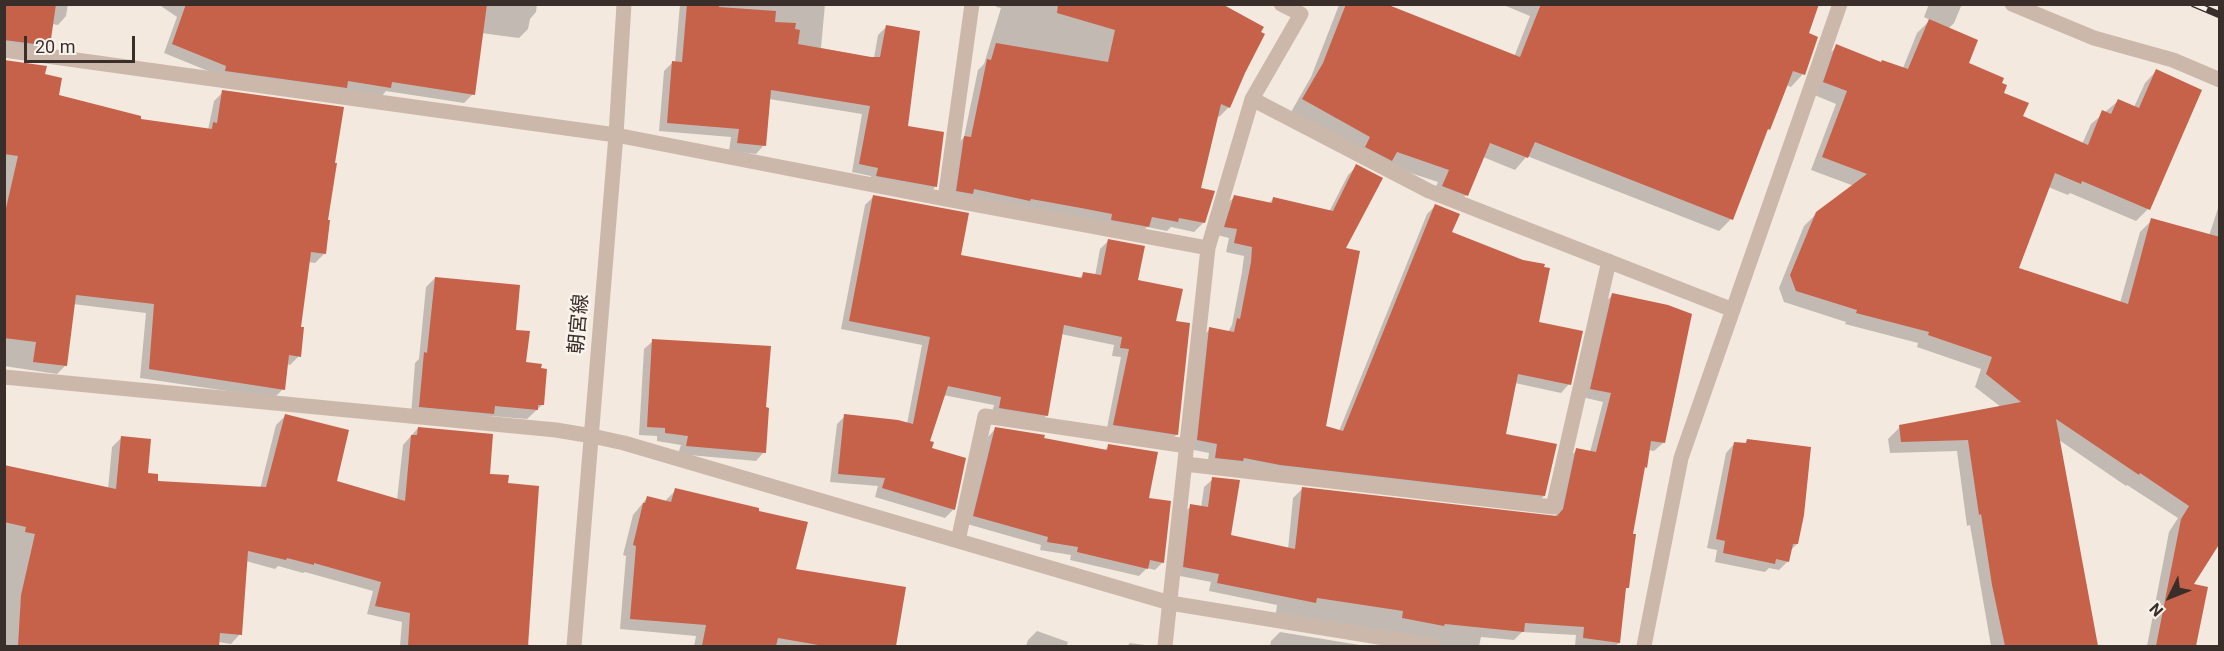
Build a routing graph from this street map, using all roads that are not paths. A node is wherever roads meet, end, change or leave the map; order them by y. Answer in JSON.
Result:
{"nodes":[{"id":1,"x":624,"y":4,"type":"edge"},
{"id":2,"x":972,"y":4,"type":"edge"},
{"id":3,"x":1281,"y":4,"type":"edge"},
{"id":4,"x":1840,"y":4,"type":"edge"},
{"id":5,"x":2012,"y":4,"type":"edge"},
{"id":6,"x":4,"y":50,"type":"edge"},
{"id":7,"x":2220,"y":80,"type":"edge"},
{"id":8,"x":1252,"y":99,"type":"junction"},
{"id":9,"x":616,"y":135,"type":"junction"},
{"id":10,"x":945,"y":200,"type":"junction"},
{"id":11,"x":1208,"y":248,"type":"junction"},
{"id":12,"x":1609,"y":261,"type":"junction"},
{"id":13,"x":1733,"y":309,"type":"junction"},
{"id":14,"x":4,"y":377,"type":"edge"},
{"id":15,"x":592,"y":436,"type":"junction"},
{"id":16,"x":1187,"y":446,"type":"junction"},
{"id":17,"x":1185,"y":464,"type":"junction"},
{"id":18,"x":958,"y":541,"type":"junction"},
{"id":19,"x":1170,"y":603,"type":"junction"},
{"id":20,"x":574,"y":646,"type":"edge"},
{"id":21,"x":1165,"y":646,"type":"edge"},
{"id":22,"x":1433,"y":646,"type":"edge"},
{"id":23,"x":1644,"y":646,"type":"edge"}],
"edges":[{"from":1,"to":9,"type":"street","name":"朝宮線"},
{"from":2,"to":10,"type":"street"},
{"from":3,"to":8,"type":"street"},
{"from":4,"to":13,"type":"street"},
{"from":5,"to":7,"type":"street"},
{"from":6,"to":9,"type":"street"},
{"from":8,"to":11,"type":"street"},
{"from":8,"to":12,"type":"street"},
{"from":9,"to":10,"type":"street"},
{"from":9,"to":15,"type":"street","name":"朝宮線"},
{"from":10,"to":11,"type":"street"},
{"from":11,"to":16,"type":"street"},
{"from":12,"to":13,"type":"street"},
{"from":12,"to":17,"type":"street"},
{"from":13,"to":23,"type":"street"},
{"from":14,"to":15,"type":"street"},
{"from":15,"to":18,"type":"street"},
{"from":15,"to":20,"type":"street","name":"朝宮線"},
{"from":16,"to":17,"type":"street"},
{"from":16,"to":18,"type":"street"},
{"from":17,"to":19,"type":"street"},
{"from":18,"to":19,"type":"street"},
{"from":19,"to":21,"type":"street"},
{"from":19,"to":22,"type":"street"}]}
